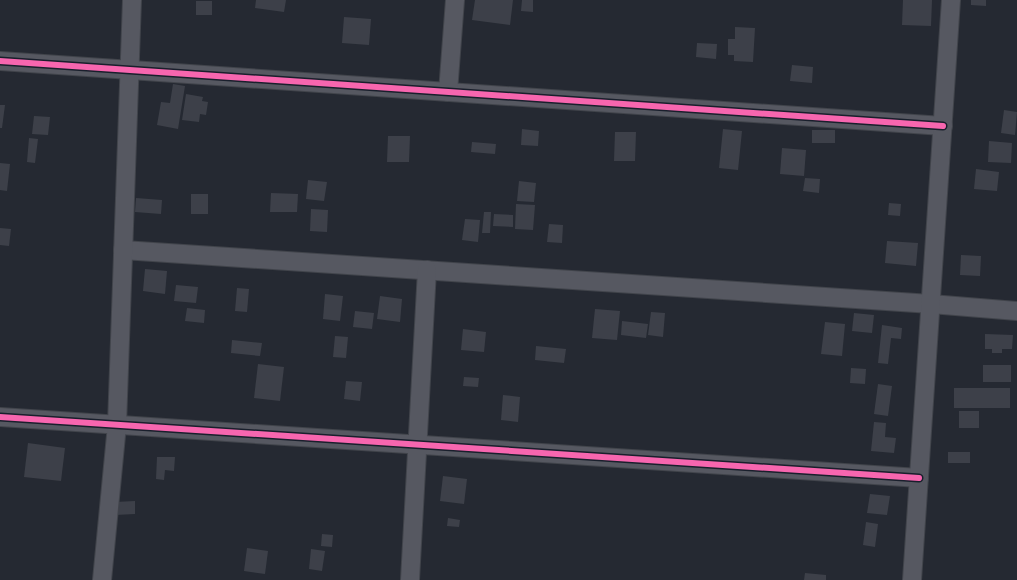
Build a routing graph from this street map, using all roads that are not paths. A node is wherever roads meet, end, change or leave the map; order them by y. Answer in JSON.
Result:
{"nodes":[{"id":1,"x":132,"y":0,"type":"edge"},
{"id":2,"x":455,"y":0,"type":"edge"},
{"id":3,"x":951,"y":0,"type":"edge"},
{"id":4,"x":0,"y":61,"type":"edge"},
{"id":5,"x":130,"y":70,"type":"junction"},
{"id":6,"x":448,"y":92,"type":"junction"},
{"id":7,"x":943,"y":126,"type":"junction"},
{"id":8,"x":123,"y":250,"type":"junction"},
{"id":9,"x":427,"y":270,"type":"junction"},
{"id":10,"x":931,"y":304,"type":"junction"},
{"id":11,"x":1017,"y":311,"type":"edge"},
{"id":12,"x":0,"y":417,"type":"edge"},
{"id":13,"x":117,"y":424,"type":"junction"},
{"id":14,"x":417,"y":444,"type":"junction"},
{"id":15,"x":919,"y":478,"type":"junction"},
{"id":16,"x":102,"y":580,"type":"edge"},
{"id":17,"x":410,"y":580,"type":"edge"},
{"id":18,"x":912,"y":580,"type":"edge"}],
"edges":[{"from":1,"to":5,"type":"street"},
{"from":2,"to":6,"type":"street"},
{"from":3,"to":7,"type":"street"},
{"from":4,"to":5,"type":"street"},
{"from":5,"to":6,"type":"street"},
{"from":5,"to":8,"type":"street"},
{"from":6,"to":7,"type":"street"},
{"from":7,"to":10,"type":"street"},
{"from":8,"to":9,"type":"street"},
{"from":8,"to":13,"type":"street"},
{"from":9,"to":10,"type":"street"},
{"from":9,"to":14,"type":"street"},
{"from":10,"to":11,"type":"street"},
{"from":10,"to":15,"type":"street"},
{"from":12,"to":13,"type":"street"},
{"from":13,"to":14,"type":"street"},
{"from":13,"to":16,"type":"street"},
{"from":14,"to":15,"type":"street"},
{"from":14,"to":17,"type":"street"},
{"from":15,"to":18,"type":"street"}]}
